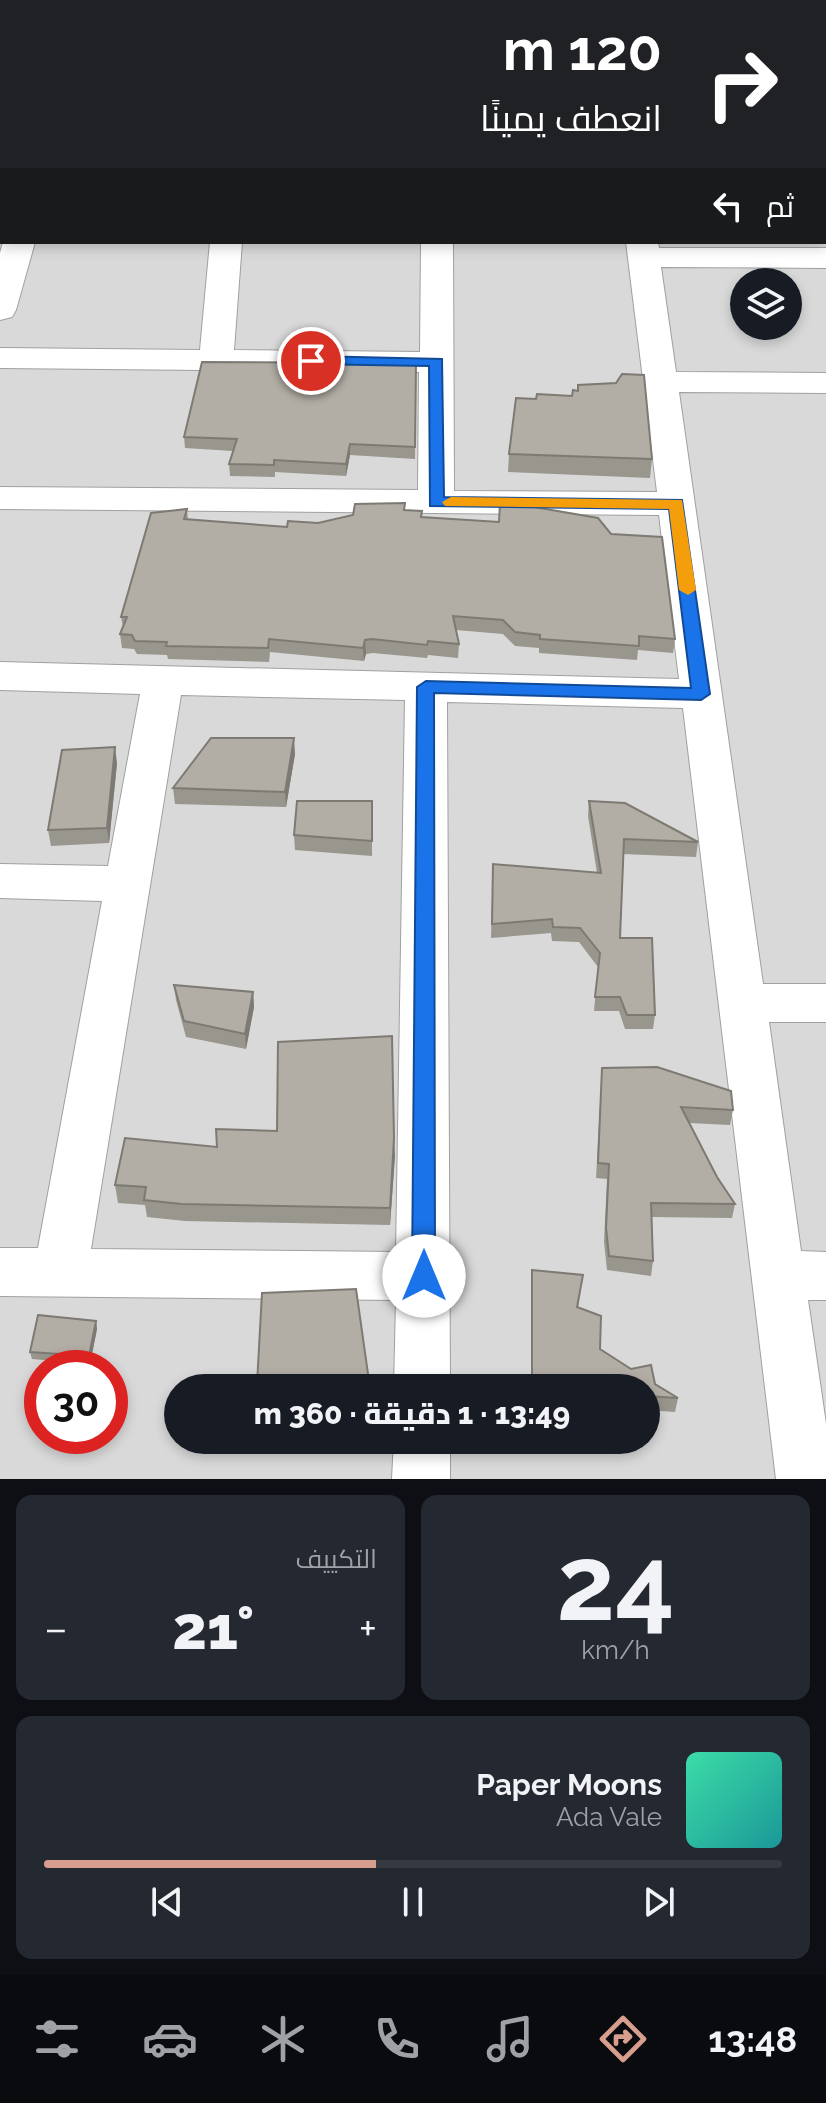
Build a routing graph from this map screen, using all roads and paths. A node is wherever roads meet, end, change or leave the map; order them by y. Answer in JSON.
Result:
{"nodes":[{"id":1,"x":18,"y":244,"type":"edge"},
{"id":2,"x":226,"y":244,"type":"edge"},
{"id":3,"x":437,"y":244,"type":"edge"},
{"id":4,"x":643,"y":250,"type":"edge"},
{"id":5,"x":826,"y":258,"type":"edge"},
{"id":6,"x":0,"y":310,"type":"edge"},
{"id":7,"x":0,"y":358,"type":"edge"},
{"id":8,"x":216,"y":360,"type":"junction"},
{"id":9,"x":437,"y":362,"type":"junction"},
{"id":10,"x":660,"y":382,"type":"junction"},
{"id":11,"x":826,"y":383,"type":"edge"},
{"id":12,"x":0,"y":498,"type":"edge"},
{"id":13,"x":436,"y":502,"type":"junction"},
{"id":14,"x":676,"y":504,"type":"junction"},
{"id":15,"x":0,"y":676,"type":"edge"},
{"id":16,"x":163,"y":680,"type":"junction"},
{"id":17,"x":426,"y":687,"type":"junction"},
{"id":18,"x":701,"y":694,"type":"junction"},
{"id":19,"x":0,"y":881,"type":"edge"},
{"id":20,"x":127,"y":884,"type":"junction"},
{"id":21,"x":742,"y":1003,"type":"junction"},
{"id":22,"x":826,"y":1003,"type":"edge"},
{"id":23,"x":0,"y":1272,"type":"edge"},
{"id":24,"x":60,"y":1273,"type":"junction"},
{"id":25,"x":424,"y":1276,"type":"junction"},
{"id":26,"x":802,"y":1276,"type":"edge"},
{"id":27,"x":422,"y":1374,"type":"edge"},
{"id":28,"x":422,"y":1454,"type":"edge"},
{"id":29,"x":421,"y":1479,"type":"edge"},
{"id":30,"x":805,"y":1479,"type":"edge"}],
"edges":[{"from":1,"to":6,"type":"street"},
{"from":2,"to":8,"type":"street"},
{"from":3,"to":9,"type":"street"},
{"from":4,"to":5,"type":"street"},
{"from":4,"to":10,"type":"street"},
{"from":7,"to":8,"type":"street"},
{"from":8,"to":9,"type":"street"},
{"from":9,"to":13,"type":"street"},
{"from":10,"to":11,"type":"street"},
{"from":10,"to":14,"type":"street"},
{"from":12,"to":13,"type":"street"},
{"from":13,"to":14,"type":"street"},
{"from":14,"to":18,"type":"street"},
{"from":15,"to":16,"type":"street"},
{"from":16,"to":17,"type":"street"},
{"from":16,"to":20,"type":"street"},
{"from":17,"to":18,"type":"street"},
{"from":17,"to":25,"type":"street"},
{"from":18,"to":21,"type":"street"},
{"from":19,"to":20,"type":"street"},
{"from":20,"to":24,"type":"street"},
{"from":21,"to":22,"type":"street"},
{"from":21,"to":26,"type":"street"},
{"from":23,"to":24,"type":"street"},
{"from":24,"to":25,"type":"street"},
{"from":25,"to":27,"type":"street"},
{"from":26,"to":30,"type":"street"},
{"from":28,"to":29,"type":"street"}]}
